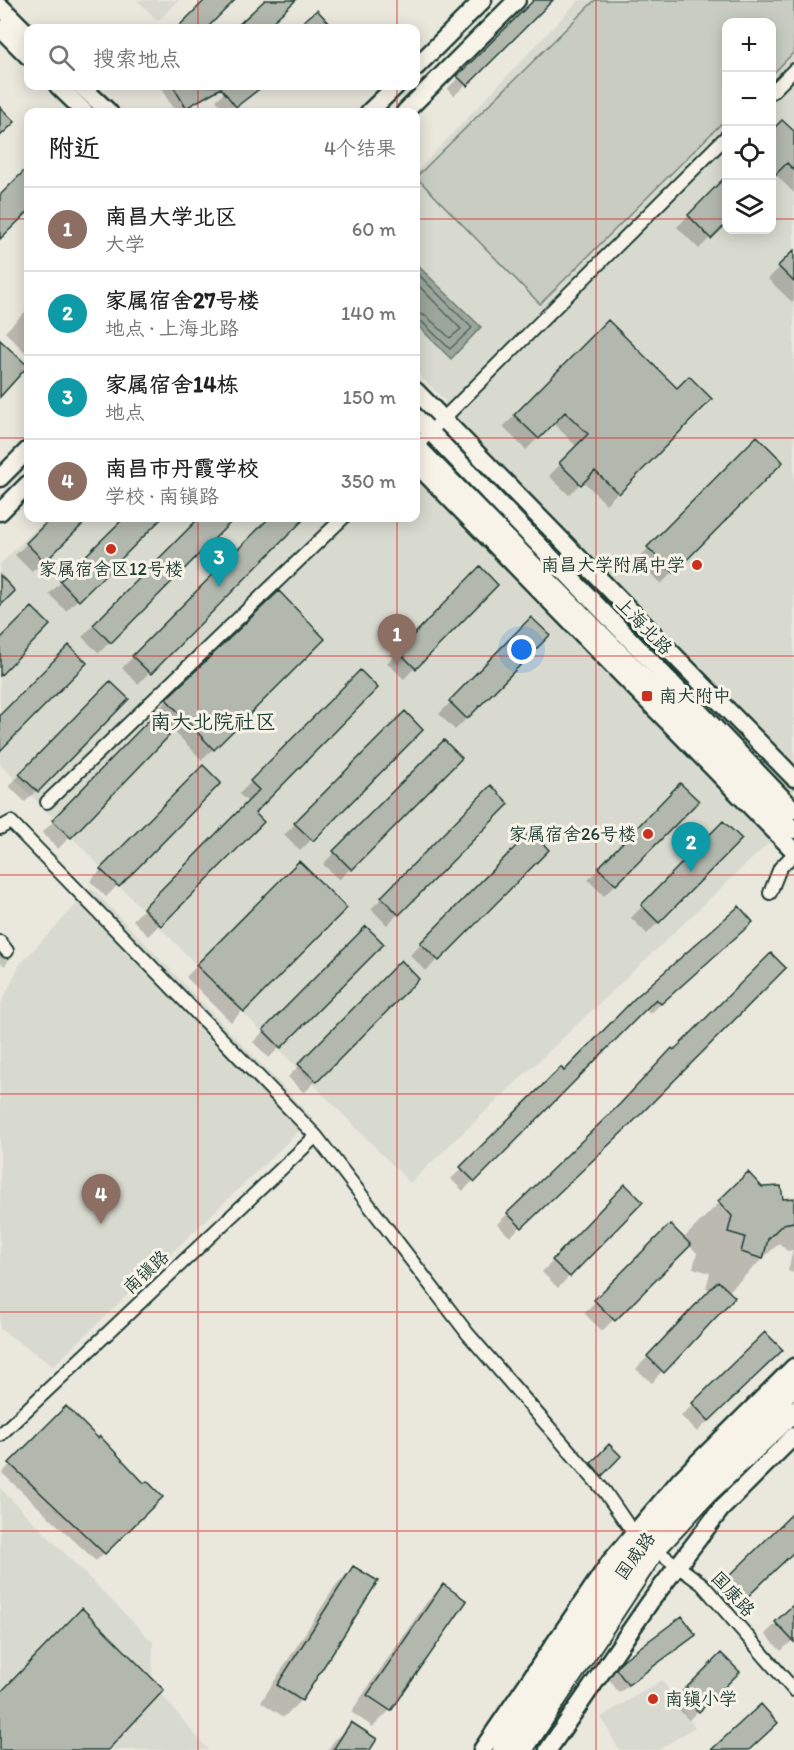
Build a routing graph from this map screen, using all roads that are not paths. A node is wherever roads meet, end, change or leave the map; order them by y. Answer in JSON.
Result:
{"nodes":[{"id":1,"x":483,"y":0,"type":"edge"},
{"id":2,"x":517,"y":0,"type":"edge"},
{"id":3,"x":0,"y":6,"type":"edge"},
{"id":4,"x":0,"y":28,"type":"edge"},
{"id":5,"x":24,"y":30,"type":"edge"},
{"id":6,"x":24,"y":52,"type":"edge"},
{"id":7,"x":420,"y":62,"type":"edge"},
{"id":8,"x":794,"y":70,"type":"edge"},
{"id":9,"x":776,"y":87,"type":"edge"},
{"id":10,"x":62,"y":90,"type":"edge"},
{"id":11,"x":85,"y":90,"type":"edge"},
{"id":12,"x":392,"y":90,"type":"edge"},
{"id":13,"x":81,"y":108,"type":"edge"},
{"id":14,"x":105,"y":108,"type":"edge"},
{"id":15,"x":373,"y":108,"type":"edge"},
{"id":16,"x":409,"y":108,"type":"edge"},
{"id":17,"x":722,"y":141,"type":"edge"},
{"id":18,"x":420,"y":395,"type":"edge"},
{"id":19,"x":443,"y":419,"type":"junction"},
{"id":20,"x":420,"y":421,"type":"edge"},
{"id":21,"x":430,"y":432,"type":"junction"},
{"id":22,"x":420,"y":442,"type":"edge"},
{"id":23,"x":420,"y":450,"type":"edge"},
{"id":24,"x":24,"y":454,"type":"edge"},
{"id":25,"x":420,"y":468,"type":"edge"},
{"id":26,"x":0,"y":478,"type":"edge"},
{"id":27,"x":24,"y":488,"type":"edge"},
{"id":28,"x":0,"y":512,"type":"edge"},
{"id":29,"x":339,"y":522,"type":"edge"},
{"id":30,"x":794,"y":778,"type":"edge"},
{"id":31,"x":47,"y":802,"type":"dead end"},
{"id":32,"x":794,"y":810,"type":"edge"},
{"id":33,"x":0,"y":828,"type":"edge"},
{"id":34,"x":794,"y":830,"type":"edge"},
{"id":35,"x":794,"y":852,"type":"edge"},
{"id":36,"x":770,"y":893,"type":"dead end"},
{"id":37,"x":316,"y":1136,"type":"junction"},
{"id":38,"x":794,"y":1367,"type":"edge"},
{"id":39,"x":794,"y":1385,"type":"edge"},
{"id":40,"x":794,"y":1411,"type":"edge"},
{"id":41,"x":0,"y":1435,"type":"edge"},
{"id":42,"x":794,"y":1436,"type":"edge"},
{"id":43,"x":644,"y":1542,"type":"junction"},
{"id":44,"x":678,"y":1566,"type":"junction"},
{"id":45,"x":794,"y":1690,"type":"edge"},
{"id":46,"x":482,"y":1750,"type":"edge"},
{"id":47,"x":503,"y":1750,"type":"edge"},
{"id":48,"x":522,"y":1750,"type":"edge"},
{"id":49,"x":548,"y":1750,"type":"edge"}],
"edges":[{"from":1,"to":7,"type":"main road"},
{"from":2,"to":16,"type":"main road"},
{"from":3,"to":5,"type":"main road"},
{"from":4,"to":6,"type":"main road"},
{"from":8,"to":9,"type":"street"},
{"from":10,"to":13,"type":"main road"},
{"from":11,"to":14,"type":"main road"},
{"from":12,"to":15,"type":"main road"},
{"from":17,"to":19,"type":"street"},
{"from":18,"to":19,"type":"main road"},
{"from":19,"to":21,"type":"street"},
{"from":19,"to":30,"type":"main road"},
{"from":20,"to":21,"type":"main road","name":"上海北路"},
{"from":21,"to":22,"type":"street"},
{"from":21,"to":32,"type":"main road","name":"上海北路"},
{"from":23,"to":34,"type":"main road","name":"上海北路"},
{"from":24,"to":26,"type":"main road"},
{"from":25,"to":35,"type":"main road"},
{"from":27,"to":28,"type":"main road"},
{"from":29,"to":31,"type":"street"},
{"from":33,"to":37,"type":"street","name":"国康路"},
{"from":35,"to":36,"type":"street"},
{"from":37,"to":41,"type":"street","name":"南镇路"},
{"from":37,"to":43,"type":"street","name":"国康路"},
{"from":38,"to":43,"type":"main road"},
{"from":39,"to":43,"type":"main road","name":"国威路"},
{"from":40,"to":43,"type":"main road","name":"国威路"},
{"from":42,"to":44,"type":"main road"},
{"from":43,"to":44,"type":"street","name":"国康路"},
{"from":43,"to":46,"type":"main road"},
{"from":43,"to":47,"type":"main road","name":"国威路"},
{"from":43,"to":48,"type":"main road","name":"国威路"},
{"from":44,"to":45,"type":"street","name":"国康路"},
{"from":44,"to":49,"type":"main road"}]}
